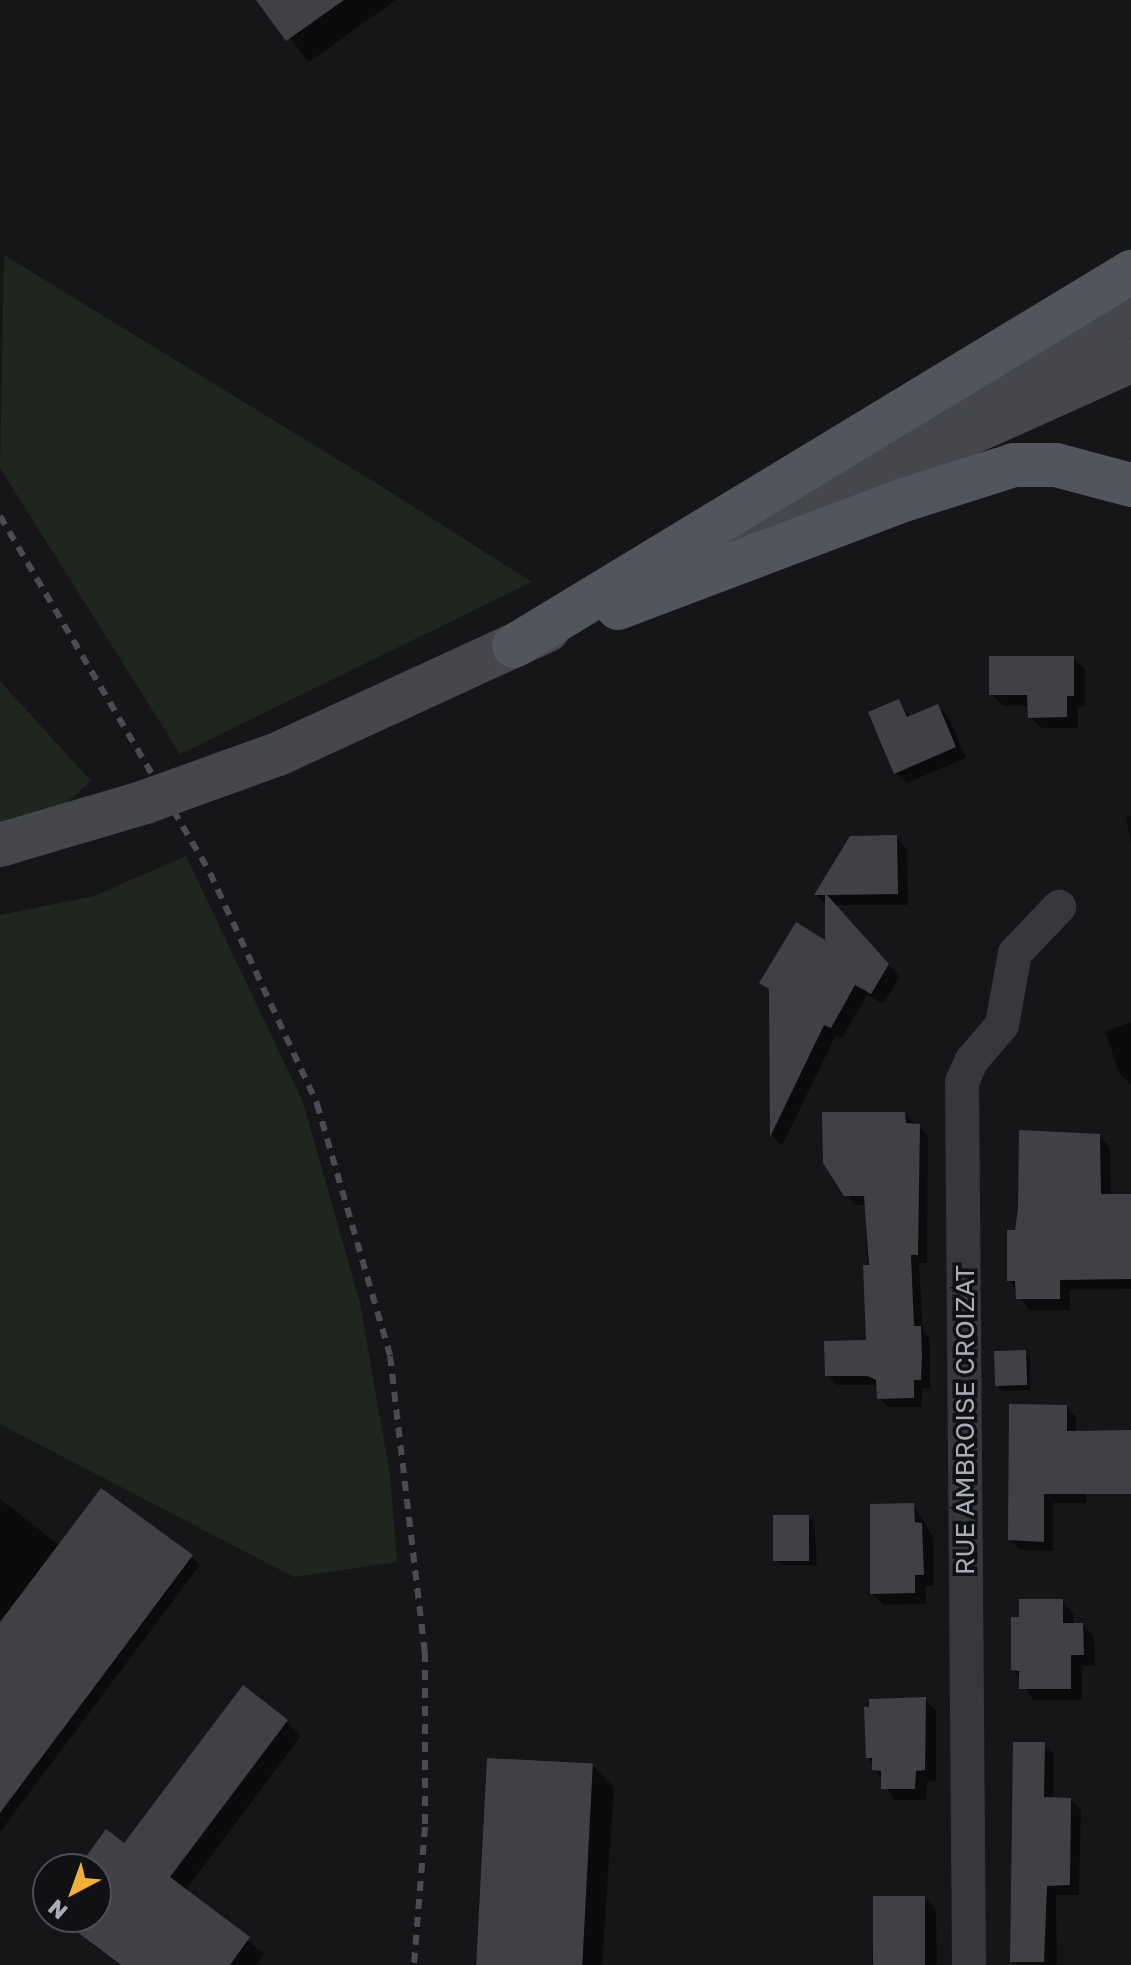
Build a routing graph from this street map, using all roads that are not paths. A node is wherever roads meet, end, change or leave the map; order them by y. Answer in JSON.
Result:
{"nodes":[{"id":1,"x":1131,"y":272,"type":"edge"},
{"id":2,"x":1131,"y":314,"type":"edge"},
{"id":3,"x":1131,"y":361,"type":"edge"},
{"id":4,"x":1131,"y":485,"type":"edge"},
{"id":5,"x":811,"y":499,"type":"junction"},
{"id":6,"x":514,"y":646,"type":"junction"},
{"id":7,"x":0,"y":845,"type":"edge"},
{"id":8,"x":1059,"y":907,"type":"dead end"},
{"id":9,"x":969,"y":1965,"type":"edge"}],
"edges":[{"from":1,"to":6,"type":"main road"},
{"from":2,"to":5,"type":"street"},
{"from":3,"to":5,"type":"street"},
{"from":4,"to":6,"type":"main road"},
{"from":5,"to":6,"type":"street"},
{"from":6,"to":7,"type":"street"},
{"from":8,"to":9,"type":"street","name":"RUE AMBROISE CROIZAT"}]}
